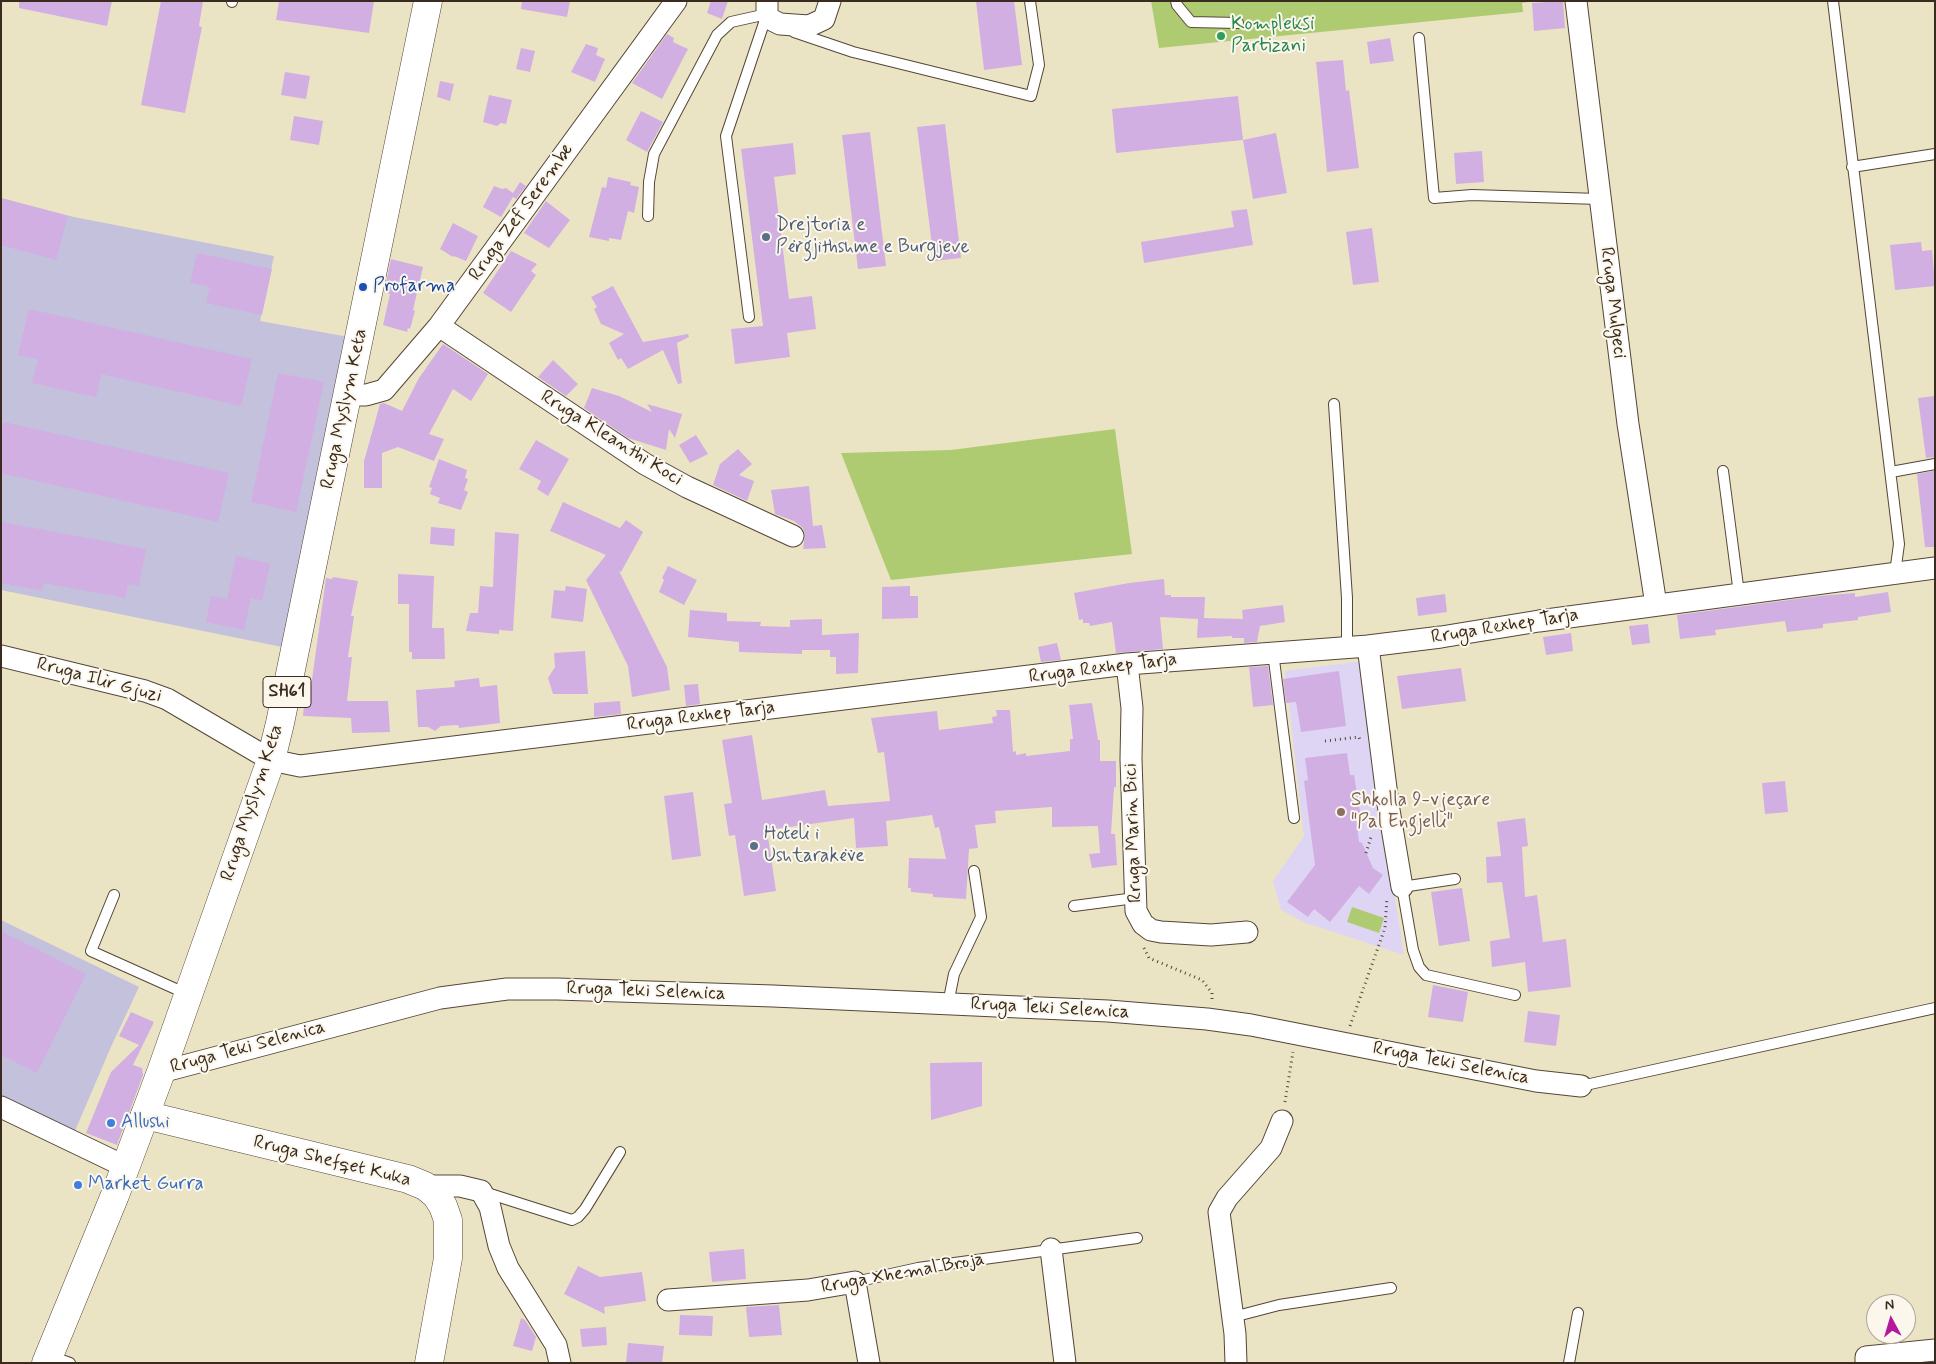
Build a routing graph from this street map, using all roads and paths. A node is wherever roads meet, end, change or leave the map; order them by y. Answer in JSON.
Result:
{"nodes":[{"id":1,"x":676,"y":1,"type":"edge"},
{"id":2,"x":830,"y":1,"type":"edge"},
{"id":3,"x":1030,"y":1,"type":"edge"},
{"id":4,"x":1176,"y":1,"type":"edge"},
{"id":5,"x":1576,"y":1,"type":"edge"},
{"id":6,"x":1833,"y":1,"type":"edge"},
{"id":7,"x":425,"y":4,"type":"edge"},
{"id":8,"x":771,"y":13,"type":"edge"},
{"id":9,"x":1238,"y":22,"type":"dead end"},
{"id":10,"x":1420,"y":38,"type":"dead end"},
{"id":11,"x":1935,"y":154,"type":"edge"},
{"id":12,"x":1852,"y":167,"type":"junction"},
{"id":13,"x":1599,"y":199,"type":"junction"},
{"id":14,"x":648,"y":216,"type":"dead end"},
{"id":15,"x":750,"y":317,"type":"dead end"},
{"id":16,"x":439,"y":326,"type":"junction"},
{"id":17,"x":348,"y":395,"type":"junction"},
{"id":18,"x":1334,"y":404,"type":"dead end"},
{"id":19,"x":1935,"y":464,"type":"edge"},
{"id":20,"x":1723,"y":471,"type":"dead end"},
{"id":21,"x":1890,"y":472,"type":"junction"},
{"id":22,"x":793,"y":536,"type":"dead end"},
{"id":23,"x":1935,"y":568,"type":"edge"},
{"id":24,"x":1895,"y":573,"type":"junction"},
{"id":25,"x":1739,"y":594,"type":"junction"},
{"id":26,"x":1656,"y":605,"type":"junction"},
{"id":27,"x":1358,"y":646,"type":"junction"},
{"id":28,"x":1273,"y":652,"type":"junction"},
{"id":29,"x":1,"y":656,"type":"edge"},
{"id":30,"x":1127,"y":664,"type":"junction"},
{"id":31,"x":1325,"y":741,"type":"dead end"},
{"id":32,"x":1361,"y":746,"type":"dead end"},
{"id":33,"x":271,"y":760,"type":"junction"},
{"id":34,"x":1294,"y":818,"type":"dead end"},
{"id":35,"x":974,"y":871,"type":"dead end"},
{"id":36,"x":1455,"y":879,"type":"dead end"},
{"id":37,"x":1402,"y":887,"type":"junction"},
{"id":38,"x":114,"y":895,"type":"dead end"},
{"id":39,"x":1135,"y":898,"type":"junction"},
{"id":40,"x":1074,"y":906,"type":"dead end"},
{"id":41,"x":1143,"y":924,"type":"junction"},
{"id":42,"x":1247,"y":932,"type":"dead end"},
{"id":43,"x":1378,"y":946,"type":"dead end"},
{"id":44,"x":188,"y":995,"type":"junction"},
{"id":45,"x":1515,"y":995,"type":"dead end"},
{"id":46,"x":948,"y":1004,"type":"junction"},
{"id":47,"x":1935,"y":1008,"type":"edge"},
{"id":48,"x":1211,"y":1019,"type":"junction"},
{"id":49,"x":1296,"y":1034,"type":"junction"},
{"id":50,"x":1344,"y":1043,"type":"junction"},
{"id":51,"x":161,"y":1072,"type":"junction"},
{"id":52,"x":1581,"y":1086,"type":"joint"},
{"id":53,"x":1,"y":1107,"type":"edge"},
{"id":54,"x":144,"y":1115,"type":"junction"},
{"id":55,"x":1282,"y":1121,"type":"joint"},
{"id":56,"x":620,"y":1152,"type":"dead end"},
{"id":57,"x":126,"y":1167,"type":"junction"},
{"id":58,"x":424,"y":1186,"type":"junction"},
{"id":59,"x":481,"y":1191,"type":"junction"},
{"id":60,"x":1137,"y":1238,"type":"dead end"},
{"id":61,"x":1051,"y":1249,"type":"junction"},
{"id":62,"x":855,"y":1282,"type":"junction"},
{"id":63,"x":1391,"y":1288,"type":"dead end"},
{"id":64,"x":668,"y":1300,"type":"dead end"},
{"id":65,"x":1578,"y":1313,"type":"dead end"},
{"id":66,"x":1233,"y":1317,"type":"junction"},
{"id":67,"x":1935,"y":1350,"type":"edge"},
{"id":68,"x":55,"y":1360,"type":"edge"},
{"id":69,"x":1866,"y":1360,"type":"edge"},
{"id":70,"x":429,"y":1363,"type":"edge"},
{"id":71,"x":560,"y":1363,"type":"edge"},
{"id":72,"x":869,"y":1363,"type":"edge"},
{"id":73,"x":1065,"y":1363,"type":"edge"},
{"id":74,"x":1236,"y":1363,"type":"edge"},
{"id":75,"x":1569,"y":1363,"type":"edge"}],
"edges":[{"from":1,"to":16,"type":"street","name":"Rruga Zef Serembe"},
{"from":2,"to":8,"type":"street"},
{"from":3,"to":8,"type":"lane"},
{"from":4,"to":9,"type":"lane"},
{"from":5,"to":13,"type":"street","name":"Rruga Mulgeci"},
{"from":6,"to":12,"type":"lane"},
{"from":7,"to":17,"type":"main road","name":"Rruga Myslym Keta","number":"SH61"},
{"from":8,"to":14,"type":"lane"},
{"from":8,"to":15,"type":"lane"},
{"from":10,"to":13,"type":"lane"},
{"from":11,"to":12,"type":"lane"},
{"from":12,"to":21,"type":"lane"},
{"from":13,"to":26,"type":"street","name":"Rruga Mulgeci"},
{"from":16,"to":17,"type":"street","name":"Rruga Zef Serembe"},
{"from":16,"to":22,"type":"street","name":"Rruga Kleanthi Koci"},
{"from":17,"to":33,"type":"main road","name":"Rruga Myslym Keta","number":"SH61"},
{"from":18,"to":27,"type":"lane"},
{"from":19,"to":21,"type":"lane"},
{"from":20,"to":25,"type":"lane"},
{"from":21,"to":24,"type":"lane"},
{"from":23,"to":24,"type":"street","name":"Rruga Rexhep Tarja"},
{"from":24,"to":25,"type":"street","name":"Rruga Rexhep Tarja"},
{"from":25,"to":26,"type":"street","name":"Rruga Rexhep Tarja"},
{"from":26,"to":27,"type":"street","name":"Rruga Rexhep Tarja"},
{"from":27,"to":28,"type":"street","name":"Rruga Rexhep Tarja"},
{"from":27,"to":37,"type":"street"},
{"from":28,"to":30,"type":"street","name":"Rruga Rexhep Tarja"},
{"from":28,"to":34,"type":"lane"},
{"from":29,"to":33,"type":"street","name":"Rruga Ilir Gjuzi"},
{"from":30,"to":33,"type":"street","name":"Rruga Rexhep Tarja"},
{"from":30,"to":39,"type":"street","name":"Rruga Marin Bici"},
{"from":31,"to":32,"type":"path"},
{"from":33,"to":44,"type":"main road","name":"Rruga Myslym Keta","number":"SH61"},
{"from":35,"to":46,"type":"lane"},
{"from":36,"to":37,"type":"lane"},
{"from":37,"to":45,"type":"lane"},
{"from":38,"to":44,"type":"lane"},
{"from":39,"to":40,"type":"lane"},
{"from":39,"to":41,"type":"street","name":"Rruga Marin Bici"},
{"from":41,"to":42,"type":"street","name":"Rruga Marin Bici"},
{"from":41,"to":48,"type":"path"},
{"from":43,"to":50,"type":"path"},
{"from":44,"to":51,"type":"main road","name":"Rruga Myslym Keta","number":"SH61"},
{"from":46,"to":48,"type":"street","name":"Rruga Teki Selenica"},
{"from":46,"to":51,"type":"street","name":"Rruga Teki Selenica"},
{"from":47,"to":52,"type":"lane","name":"Rruga Teki Selenica"},
{"from":48,"to":49,"type":"street","name":"Rruga Teki Selenica"},
{"from":49,"to":50,"type":"street","name":"Rruga Teki Selenica"},
{"from":49,"to":55,"type":"path"},
{"from":50,"to":52,"type":"street","name":"Rruga Teki Selenica"},
{"from":51,"to":54,"type":"main road","name":"Rruga Myslym Keta","number":"SH61"},
{"from":53,"to":57,"type":"street"},
{"from":54,"to":57,"type":"main road","name":"Rruga Myslym Keta","number":"SH61"},
{"from":54,"to":58,"type":"main road","name":"Rruga Shefqet Kuka"},
{"from":55,"to":66,"type":"street"},
{"from":56,"to":59,"type":"lane"},
{"from":57,"to":68,"type":"main road","name":"Rruga Myslym Keta","number":"SH61"},
{"from":58,"to":59,"type":"street"},
{"from":58,"to":70,"type":"main road","name":"Rruga Shefqet Kuka"},
{"from":59,"to":71,"type":"street"},
{"from":60,"to":61,"type":"lane","name":"Rruga Xhemal Broja"},
{"from":61,"to":62,"type":"lane","name":"Rruga Xhemal Broja"},
{"from":61,"to":73,"type":"street"},
{"from":62,"to":64,"type":"street","name":"Rruga Xhemal Broja"},
{"from":62,"to":72,"type":"street"},
{"from":63,"to":66,"type":"lane"},
{"from":65,"to":75,"type":"lane"},
{"from":66,"to":74,"type":"street"},
{"from":67,"to":69,"type":"street"}]}
